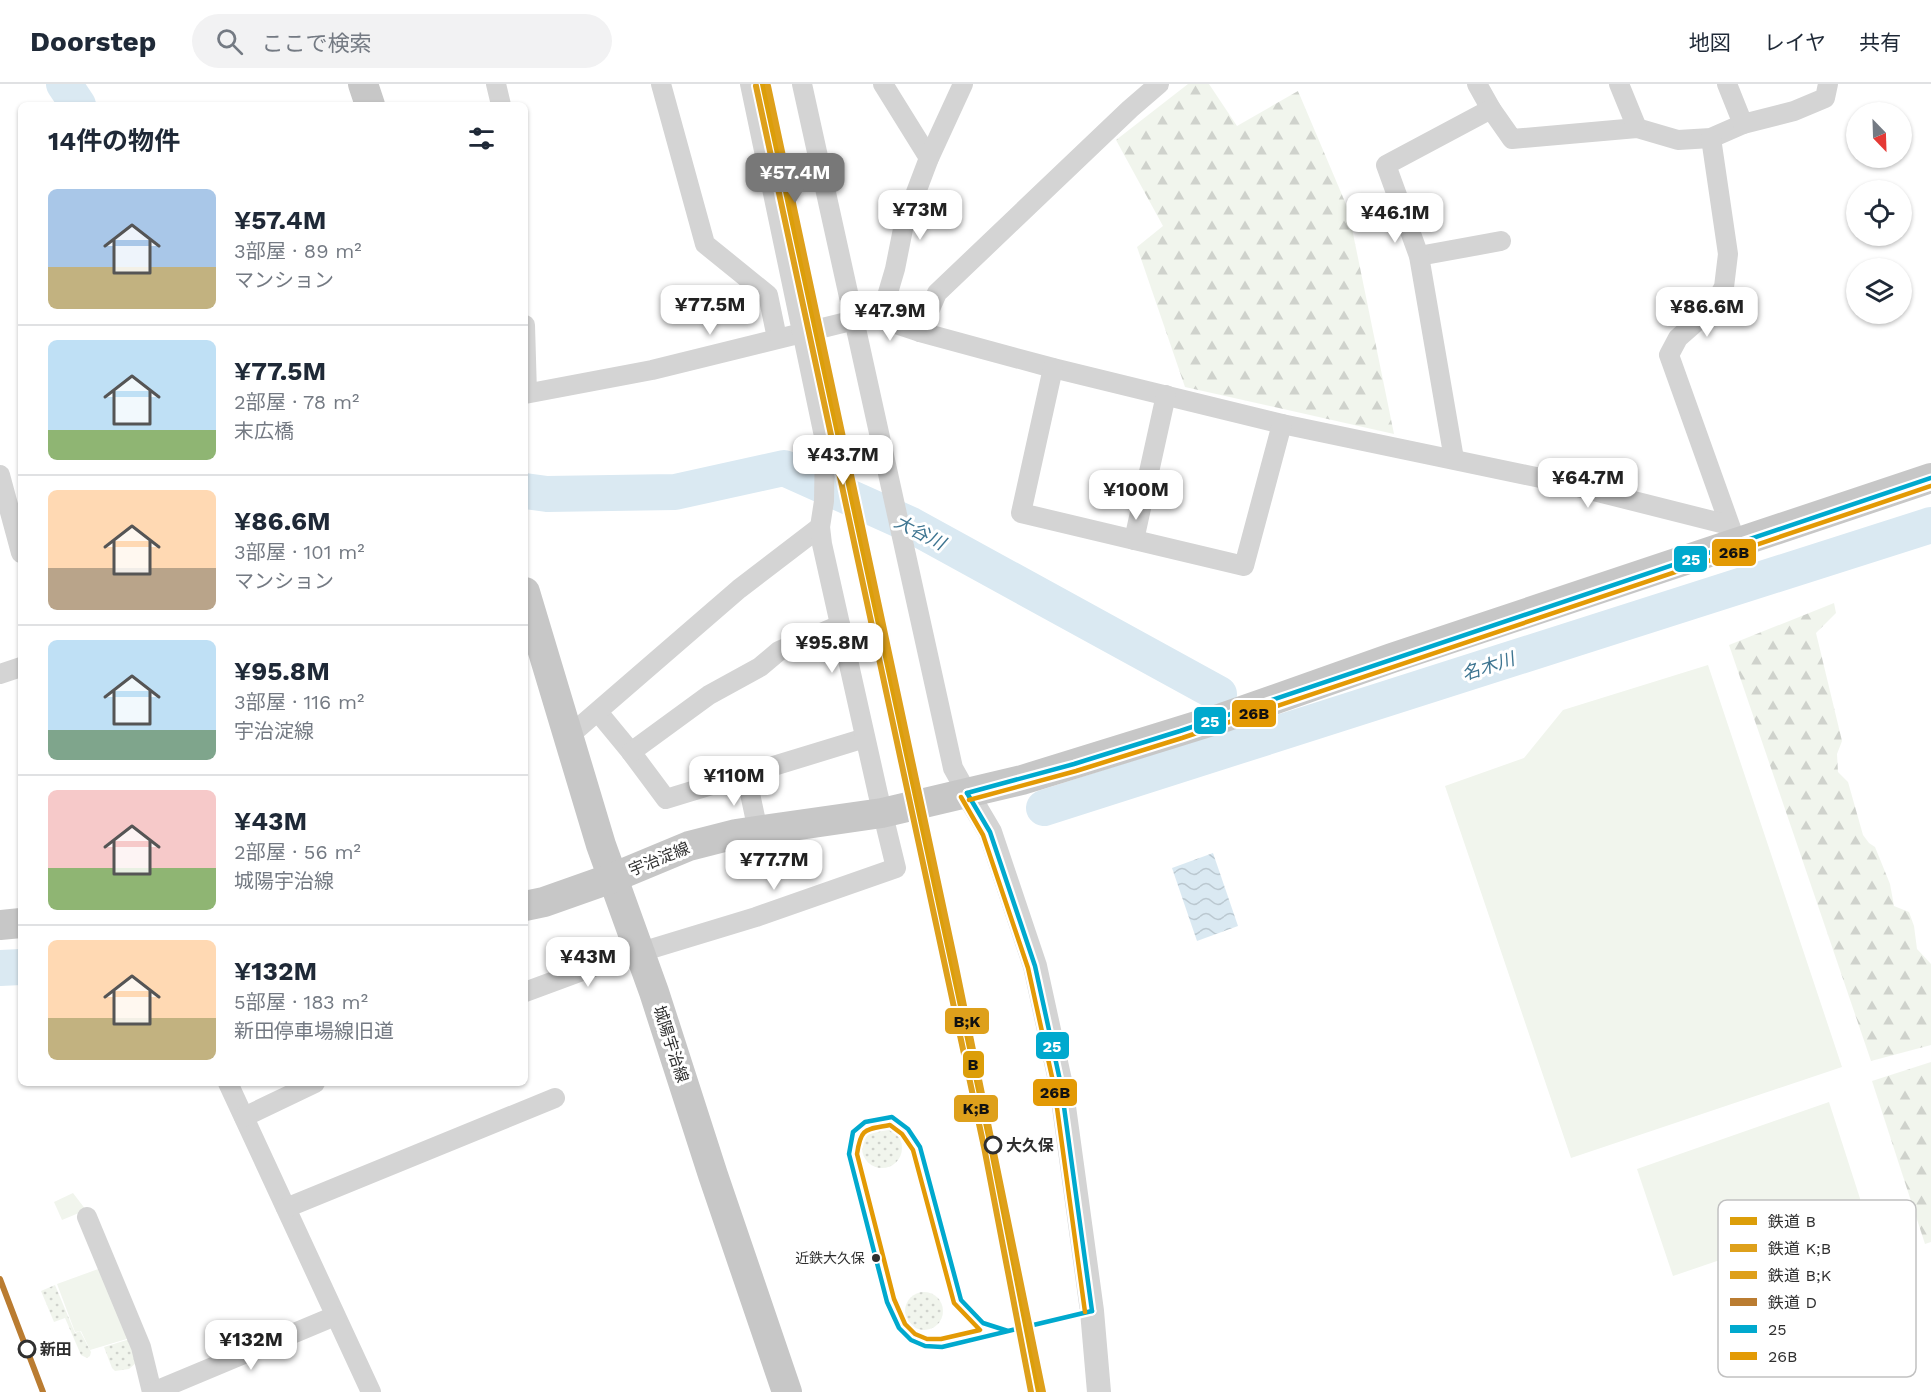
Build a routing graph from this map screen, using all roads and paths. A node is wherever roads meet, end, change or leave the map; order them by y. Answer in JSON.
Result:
{"nodes":[{"id":1,"x":363,"y":84,"type":"edge"},
{"id":2,"x":496,"y":84,"type":"edge"},
{"id":3,"x":661,"y":84,"type":"edge"},
{"id":4,"x":750,"y":84,"type":"edge"},
{"id":5,"x":802,"y":84,"type":"edge"},
{"id":6,"x":883,"y":84,"type":"edge"},
{"id":7,"x":963,"y":84,"type":"edge"},
{"id":8,"x":1159,"y":84,"type":"edge"},
{"id":9,"x":1477,"y":84,"type":"edge"},
{"id":10,"x":1619,"y":84,"type":"edge"},
{"id":11,"x":1727,"y":84,"type":"edge"},
{"id":12,"x":1828,"y":84,"type":"edge"},
{"id":13,"x":369,"y":102,"type":"edge"},
{"id":14,"x":500,"y":102,"type":"edge"},
{"id":15,"x":1491,"y":109,"type":"junction"},
{"id":16,"x":1743,"y":124,"type":"junction"},
{"id":17,"x":1637,"y":128,"type":"junction"},
{"id":18,"x":1711,"y":138,"type":"junction"},
{"id":19,"x":929,"y":158,"type":"junction"},
{"id":20,"x":1501,"y":240,"type":"dead end"},
{"id":21,"x":1419,"y":256,"type":"junction"},
{"id":22,"x":882,"y":313,"type":"junction"},
{"id":23,"x":854,"y":320,"type":"junction"},
{"id":24,"x":802,"y":332,"type":"junction"},
{"id":25,"x":920,"y":332,"type":"junction"},
{"id":26,"x":777,"y":338,"type":"junction"},
{"id":27,"x":1053,"y":368,"type":"junction"},
{"id":28,"x":528,"y":393,"type":"edge"},
{"id":29,"x":1166,"y":395,"type":"junction"},
{"id":30,"x":1282,"y":424,"type":"junction"},
{"id":31,"x":1454,"y":459,"type":"junction"},
{"id":32,"x":0,"y":475,"type":"edge"},
{"id":33,"x":1931,"y":478,"type":"edge"},
{"id":34,"x":3,"y":496,"type":"edge"},
{"id":35,"x":820,"y":527,"type":"junction"},
{"id":36,"x":1733,"y":534,"type":"junction"},
{"id":37,"x":1134,"y":540,"type":"junction"},
{"id":38,"x":18,"y":544,"type":"edge"},
{"id":39,"x":528,"y":602,"type":"edge"},
{"id":40,"x":840,"y":625,"type":"junction"},
{"id":41,"x":18,"y":668,"type":"edge"},
{"id":42,"x":0,"y":674,"type":"edge"},
{"id":43,"x":598,"y":712,"type":"junction"},
{"id":44,"x":569,"y":736,"type":"junction"},
{"id":45,"x":865,"y":738,"type":"junction"},
{"id":46,"x":631,"y":752,"type":"junction"},
{"id":47,"x":746,"y":775,"type":"junction"},
{"id":48,"x":967,"y":793,"type":"junction"},
{"id":49,"x":882,"y":813,"type":"junction"},
{"id":50,"x":758,"y":831,"type":"junction"},
{"id":51,"x":612,"y":878,"type":"junction"},
{"id":52,"x":528,"y":905,"type":"edge"},
{"id":53,"x":18,"y":923,"type":"edge"},
{"id":54,"x":0,"y":925,"type":"edge"},
{"id":55,"x":640,"y":952,"type":"junction"},
{"id":56,"x":528,"y":991,"type":"edge"},
{"id":57,"x":229,"y":1086,"type":"edge"},
{"id":58,"x":309,"y":1086,"type":"edge"},
{"id":59,"x":555,"y":1098,"type":"dead end"},
{"id":60,"x":244,"y":1117,"type":"junction"},
{"id":61,"x":286,"y":1208,"type":"junction"},
{"id":62,"x":87,"y":1217,"type":"dead end"},
{"id":63,"x":335,"y":1316,"type":"junction"},
{"id":64,"x":152,"y":1392,"type":"edge"},
{"id":65,"x":371,"y":1392,"type":"edge"},
{"id":66,"x":786,"y":1392,"type":"edge"},
{"id":67,"x":1099,"y":1392,"type":"edge"}],
"edges":[{"from":1,"to":13,"type":"main road"},
{"from":2,"to":14,"type":"street"},
{"from":3,"to":26,"type":"street"},
{"from":4,"to":24,"type":"street"},
{"from":5,"to":23,"type":"street"},
{"from":6,"to":19,"type":"street"},
{"from":7,"to":19,"type":"street"},
{"from":8,"to":25,"type":"street"},
{"from":9,"to":15,"type":"street"},
{"from":10,"to":17,"type":"street"},
{"from":11,"to":16,"type":"street"},
{"from":12,"to":16,"type":"street"},
{"from":15,"to":17,"type":"street"},
{"from":15,"to":21,"type":"street"},
{"from":16,"to":18,"type":"street"},
{"from":17,"to":18,"type":"street"},
{"from":18,"to":36,"type":"street"},
{"from":19,"to":22,"type":"street"},
{"from":20,"to":21,"type":"street"},
{"from":21,"to":31,"type":"street"},
{"from":22,"to":23,"type":"street"},
{"from":22,"to":25,"type":"street"},
{"from":23,"to":24,"type":"street"},
{"from":23,"to":48,"type":"street"},
{"from":24,"to":26,"type":"street"},
{"from":24,"to":35,"type":"street"},
{"from":25,"to":27,"type":"street"},
{"from":26,"to":28,"type":"street"},
{"from":27,"to":29,"type":"street"},
{"from":27,"to":37,"type":"street"},
{"from":29,"to":30,"type":"street"},
{"from":29,"to":37,"type":"street"},
{"from":30,"to":31,"type":"street"},
{"from":30,"to":37,"type":"street"},
{"from":31,"to":36,"type":"street"},
{"from":32,"to":34,"type":"street"},
{"from":33,"to":36,"type":"main road","name":"宇治淀線"},
{"from":34,"to":38,"type":"street"},
{"from":35,"to":40,"type":"street"},
{"from":35,"to":43,"type":"street"},
{"from":36,"to":48,"type":"main road","name":"宇治淀線"},
{"from":39,"to":44,"type":"main road","name":"城陽宇治線"},
{"from":40,"to":45,"type":"street"},
{"from":40,"to":46,"type":"street"},
{"from":41,"to":42,"type":"street"},
{"from":43,"to":44,"type":"street"},
{"from":43,"to":46,"type":"street"},
{"from":44,"to":51,"type":"main road","name":"城陽宇治線"},
{"from":45,"to":47,"type":"street"},
{"from":45,"to":49,"type":"street"},
{"from":46,"to":47,"type":"street"},
{"from":47,"to":50,"type":"street"},
{"from":48,"to":49,"type":"main road","name":"宇治淀線"},
{"from":48,"to":67,"type":"street"},
{"from":49,"to":50,"type":"main road","name":"宇治淀線"},
{"from":49,"to":55,"type":"street"},
{"from":50,"to":51,"type":"main road","name":"宇治淀線"},
{"from":51,"to":52,"type":"main road","name":"宇治淀線"},
{"from":51,"to":55,"type":"main road","name":"城陽宇治線"},
{"from":53,"to":54,"type":"main road"},
{"from":55,"to":56,"type":"street"},
{"from":55,"to":66,"type":"main road","name":"城陽宇治線"},
{"from":57,"to":60,"type":"street"},
{"from":58,"to":60,"type":"street"},
{"from":59,"to":61,"type":"street"},
{"from":60,"to":61,"type":"street"},
{"from":61,"to":63,"type":"street"},
{"from":62,"to":64,"type":"street"},
{"from":63,"to":64,"type":"street"},
{"from":63,"to":65,"type":"street"}]}
